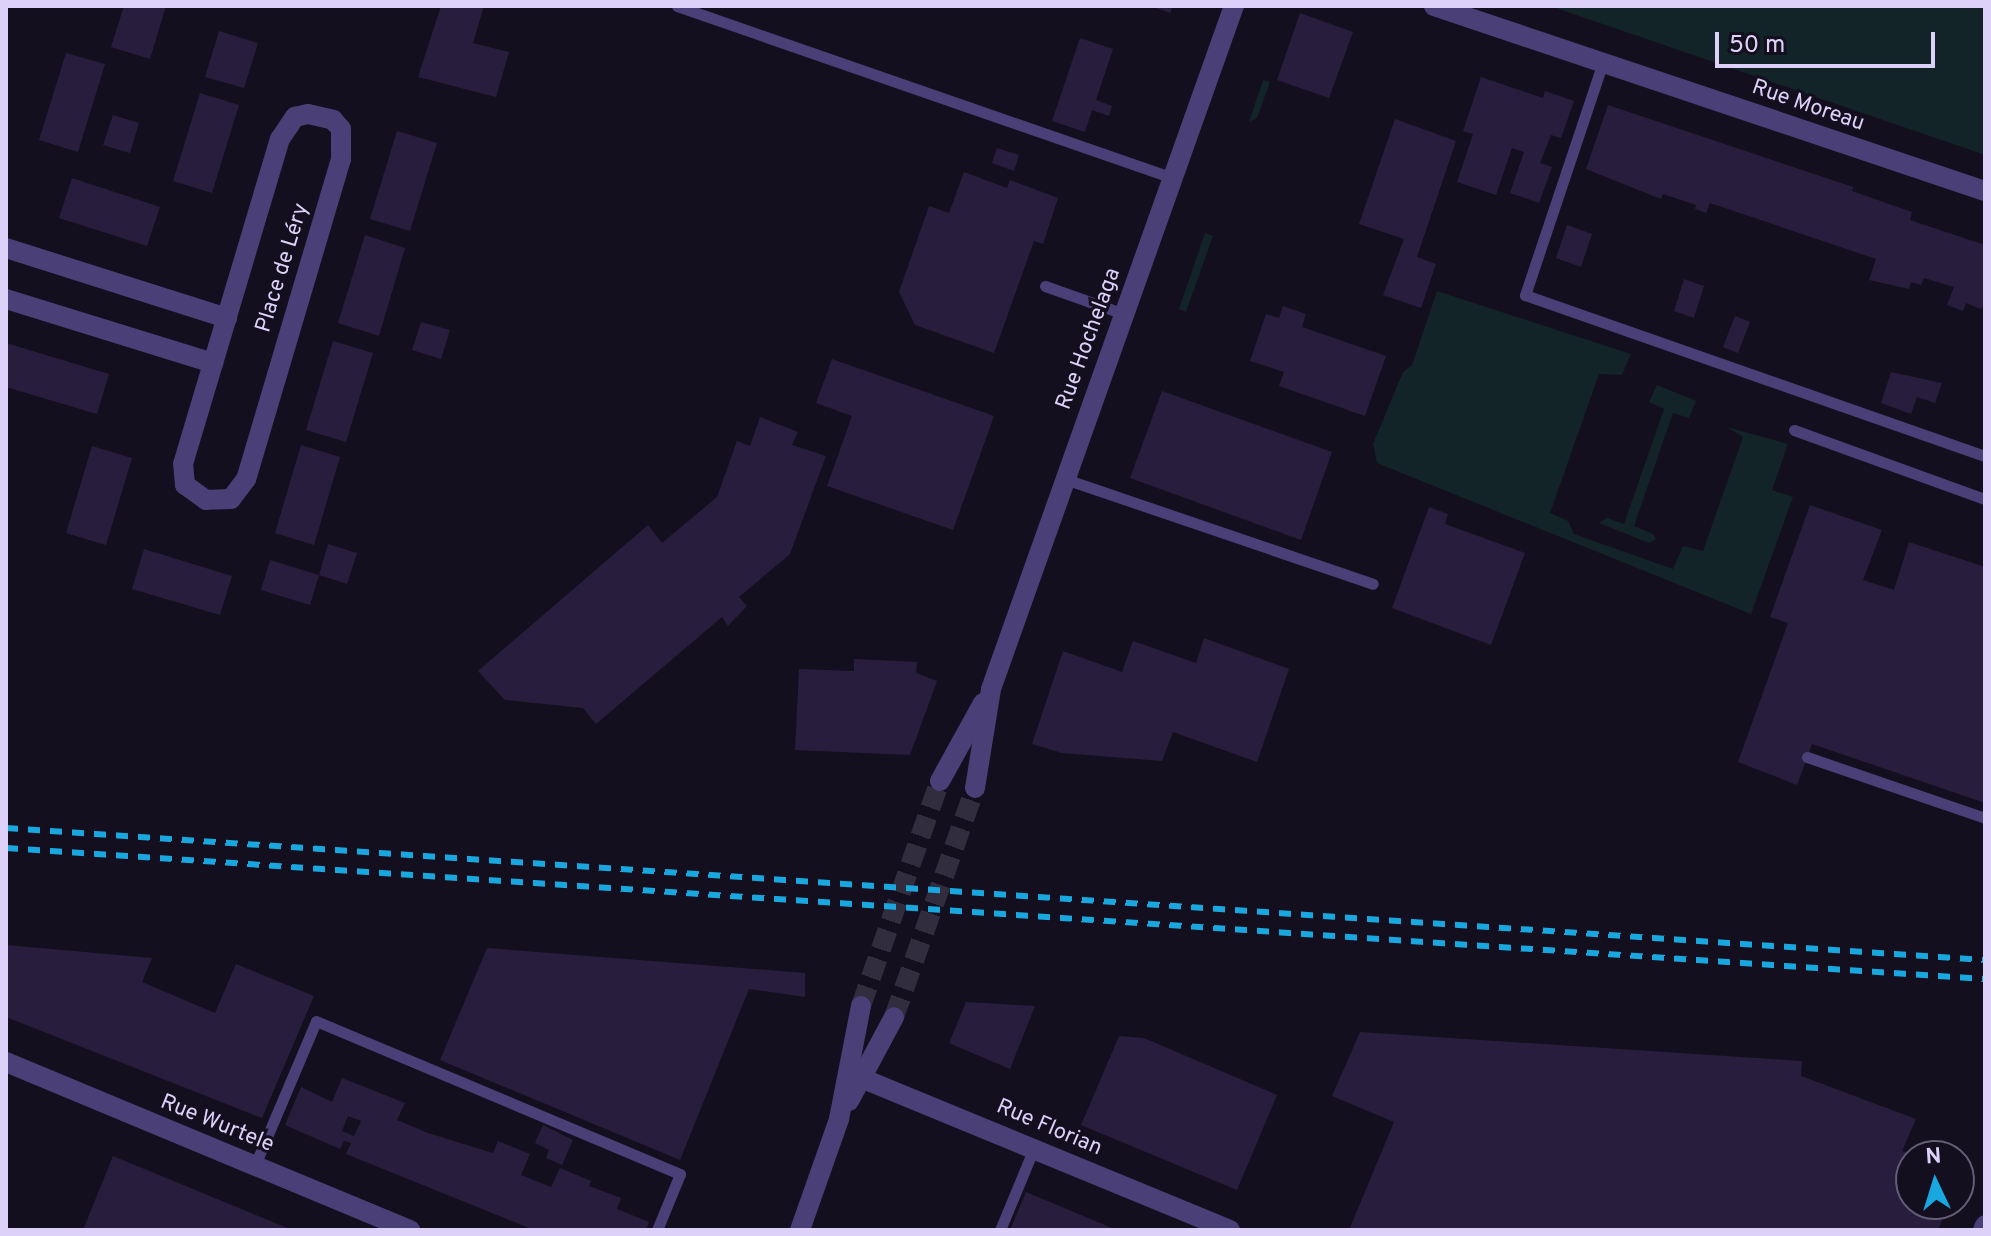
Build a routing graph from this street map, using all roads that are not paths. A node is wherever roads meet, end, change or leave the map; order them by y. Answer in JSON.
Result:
{"nodes":[{"id":1,"x":677,"y":6,"type":"edge"},
{"id":2,"x":1234,"y":6,"type":"edge"},
{"id":3,"x":1434,"y":6,"type":"edge"},
{"id":4,"x":1603,"y":62,"type":"junction"},
{"id":5,"x":1173,"y":178,"type":"junction"},
{"id":6,"x":1985,"y":191,"type":"edge"},
{"id":7,"x":6,"y":248,"type":"edge"},
{"id":8,"x":1045,"y":286,"type":"dead end"},
{"id":9,"x":6,"y":299,"type":"edge"},
{"id":10,"x":1124,"y":314,"type":"junction"},
{"id":11,"x":227,"y":318,"type":"junction"},
{"id":12,"x":213,"y":363,"type":"junction"},
{"id":13,"x":1794,"y":430,"type":"dead end"},
{"id":14,"x":1985,"y":456,"type":"edge"},
{"id":15,"x":1065,"y":479,"type":"junction"},
{"id":16,"x":1985,"y":499,"type":"edge"},
{"id":17,"x":1373,"y":584,"type":"dead end"},
{"id":18,"x":991,"y":689,"type":"junction"},
{"id":19,"x":1807,"y":757,"type":"dead end"},
{"id":20,"x":940,"y":781,"type":"tunnel mouth"},
{"id":21,"x":975,"y":788,"type":"tunnel mouth"},
{"id":22,"x":1985,"y":818,"type":"edge"},
{"id":23,"x":861,"y":1006,"type":"tunnel mouth"},
{"id":24,"x":894,"y":1017,"type":"tunnel mouth"},
{"id":25,"x":6,"y":1062,"type":"edge"},
{"id":26,"x":855,"y":1076,"type":"junction"},
{"id":27,"x":1034,"y":1148,"type":"junction"},
{"id":28,"x":255,"y":1165,"type":"junction"},
{"id":29,"x":410,"y":1230,"type":"edge"},
{"id":30,"x":657,"y":1230,"type":"edge"},
{"id":31,"x":800,"y":1230,"type":"edge"},
{"id":32,"x":1000,"y":1230,"type":"edge"},
{"id":33,"x":1230,"y":1230,"type":"edge"}],
"edges":[{"from":1,"to":5,"type":"lane"},
{"from":2,"to":5,"type":"street","name":"Rue Hochelaga"},
{"from":3,"to":4,"type":"street","name":"Rue Moreau"},
{"from":4,"to":6,"type":"street","name":"Rue Moreau"},
{"from":4,"to":14,"type":"lane"},
{"from":5,"to":10,"type":"street","name":"Rue Hochelaga"},
{"from":7,"to":11,"type":"street","name":"Place de Léry"},
{"from":8,"to":10,"type":"lane"},
{"from":9,"to":12,"type":"street"},
{"from":10,"to":15,"type":"street","name":"Rue Hochelaga"},
{"from":11,"to":12,"type":"street","name":"Place de Léry"},
{"from":11,"to":12,"type":"street","name":"Place de Léry"},
{"from":13,"to":16,"type":"lane"},
{"from":15,"to":17,"type":"lane"},
{"from":15,"to":18,"type":"street","name":"Rue Hochelaga"},
{"from":18,"to":20,"type":"street","name":"Rue Hochelaga"},
{"from":18,"to":21,"type":"street","name":"Rue Hochelaga"},
{"from":19,"to":22,"type":"lane"},
{"from":23,"to":26,"type":"street"},
{"from":24,"to":26,"type":"street"},
{"from":25,"to":28,"type":"street","name":"Rue Wurtele"},
{"from":26,"to":27,"type":"street","name":"Rue Florian"},
{"from":26,"to":31,"type":"street"},
{"from":27,"to":32,"type":"lane"},
{"from":27,"to":33,"type":"street","name":"Rue Florian"},
{"from":28,"to":29,"type":"street","name":"Rue Wurtele"},
{"from":28,"to":30,"type":"lane"}]}
